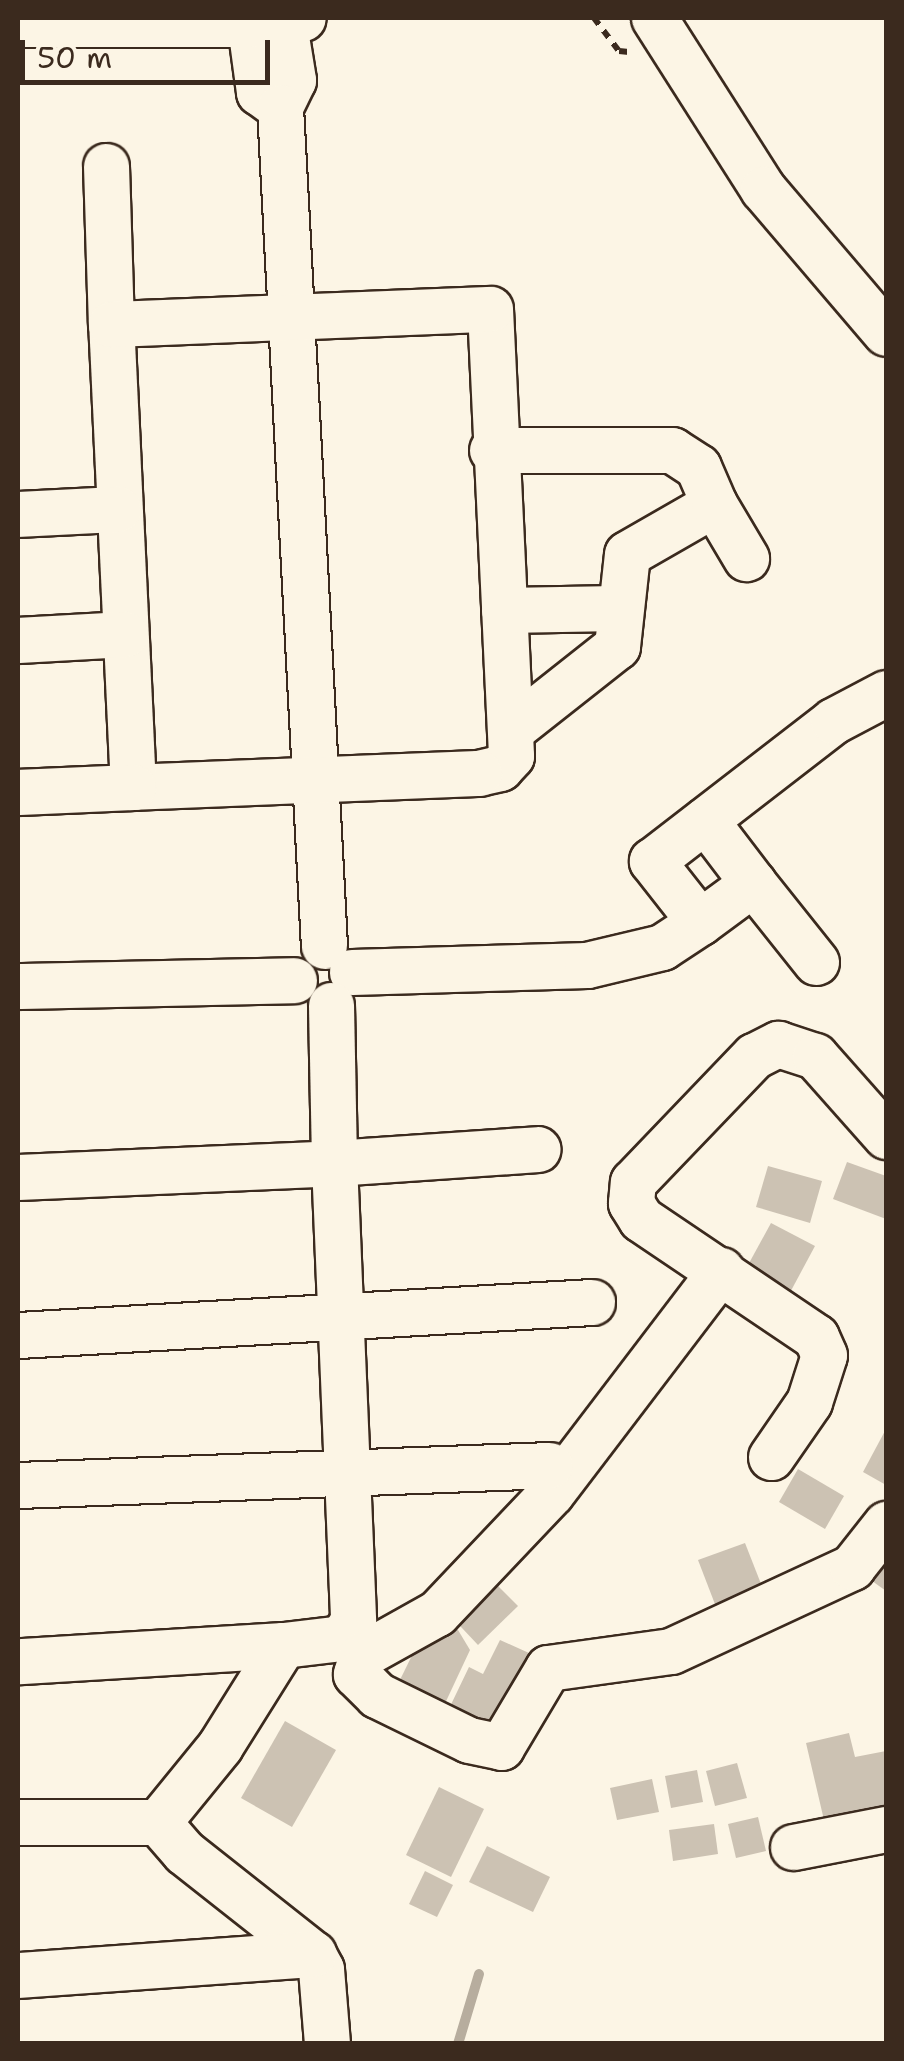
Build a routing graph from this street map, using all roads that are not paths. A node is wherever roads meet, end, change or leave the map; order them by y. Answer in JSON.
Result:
{"nodes":[{"id":1,"x":654,"y":18,"type":"edge"},
{"id":2,"x":274,"y":19,"type":"edge"},
{"id":3,"x":18,"y":24,"type":"edge"},
{"id":4,"x":106,"y":166,"type":"dead end"},
{"id":5,"x":290,"y":314,"type":"junction"},
{"id":6,"x":111,"y":324,"type":"junction"},
{"id":7,"x":886,"y":333,"type":"edge"},
{"id":8,"x":492,"y":450,"type":"junction"},
{"id":9,"x":714,"y":504,"type":"junction"},
{"id":10,"x":118,"y":509,"type":"junction"},
{"id":11,"x":18,"y":514,"type":"edge"},
{"id":12,"x":746,"y":558,"type":"dead end"},
{"id":13,"x":618,"y":608,"type":"junction"},
{"id":14,"x":504,"y":610,"type":"junction"},
{"id":15,"x":125,"y":634,"type":"junction"},
{"id":16,"x":18,"y":640,"type":"edge"},
{"id":17,"x":886,"y":693,"type":"edge"},
{"id":18,"x":513,"y":728,"type":"junction"},
{"id":19,"x":313,"y":779,"type":"junction"},
{"id":20,"x":133,"y":787,"type":"junction"},
{"id":21,"x":18,"y":792,"type":"edge"},
{"id":22,"x":705,"y":820,"type":"junction"},
{"id":23,"x":753,"y":883,"type":"junction"},
{"id":24,"x":700,"y":922,"type":"junction"},
{"id":25,"x":816,"y":962,"type":"dead end"},
{"id":26,"x":336,"y":974,"type":"junction"},
{"id":27,"x":18,"y":986,"type":"edge"},
{"id":28,"x":886,"y":1136,"type":"edge"},
{"id":29,"x":538,"y":1149,"type":"dead end"},
{"id":30,"x":334,"y":1162,"type":"junction"},
{"id":31,"x":18,"y":1176,"type":"edge"},
{"id":32,"x":721,"y":1270,"type":"junction"},
{"id":33,"x":592,"y":1302,"type":"dead end"},
{"id":34,"x":344,"y":1318,"type":"junction"},
{"id":35,"x":18,"y":1335,"type":"edge"},
{"id":36,"x":771,"y":1457,"type":"dead end"},
{"id":37,"x":550,"y":1464,"type":"dead end"},
{"id":38,"x":348,"y":1472,"type":"junction"},
{"id":39,"x":18,"y":1484,"type":"edge"},
{"id":40,"x":886,"y":1524,"type":"edge"},
{"id":41,"x":283,"y":1646,"type":"junction"},
{"id":42,"x":18,"y":1661,"type":"edge"},
{"id":43,"x":18,"y":1822,"type":"edge"},
{"id":44,"x":158,"y":1822,"type":"junction"},
{"id":45,"x":886,"y":1829,"type":"edge"},
{"id":46,"x":793,"y":1847,"type":"dead end"},
{"id":47,"x":313,"y":1954,"type":"junction"},
{"id":48,"x":18,"y":1975,"type":"edge"},
{"id":49,"x":328,"y":2044,"type":"edge"}],
"edges":[{"from":1,"to":7,"type":"street"},
{"from":2,"to":3,"type":"street"},
{"from":2,"to":5,"type":"street"},
{"from":4,"to":6,"type":"street"},
{"from":5,"to":6,"type":"street"},
{"from":5,"to":8,"type":"street"},
{"from":5,"to":19,"type":"street"},
{"from":6,"to":10,"type":"street"},
{"from":8,"to":9,"type":"street"},
{"from":8,"to":14,"type":"street"},
{"from":9,"to":12,"type":"street"},
{"from":9,"to":13,"type":"street"},
{"from":10,"to":11,"type":"street"},
{"from":10,"to":15,"type":"street"},
{"from":13,"to":14,"type":"street"},
{"from":13,"to":18,"type":"street"},
{"from":14,"to":18,"type":"street"},
{"from":15,"to":16,"type":"street"},
{"from":15,"to":20,"type":"street"},
{"from":17,"to":22,"type":"street"},
{"from":18,"to":19,"type":"street"},
{"from":19,"to":20,"type":"street"},
{"from":19,"to":26,"type":"street"},
{"from":20,"to":21,"type":"street"},
{"from":22,"to":23,"type":"street"},
{"from":22,"to":24,"type":"street"},
{"from":23,"to":24,"type":"street"},
{"from":23,"to":25,"type":"street"},
{"from":24,"to":26,"type":"street"},
{"from":26,"to":27,"type":"street"},
{"from":26,"to":30,"type":"street"},
{"from":28,"to":32,"type":"street"},
{"from":29,"to":30,"type":"street"},
{"from":30,"to":31,"type":"street"},
{"from":30,"to":34,"type":"street"},
{"from":32,"to":36,"type":"street"},
{"from":32,"to":40,"type":"street"},
{"from":33,"to":34,"type":"street"},
{"from":34,"to":35,"type":"street"},
{"from":34,"to":38,"type":"street"},
{"from":37,"to":38,"type":"street"},
{"from":38,"to":39,"type":"street"},
{"from":38,"to":41,"type":"street"},
{"from":41,"to":42,"type":"street"},
{"from":41,"to":44,"type":"street"},
{"from":43,"to":44,"type":"street"},
{"from":44,"to":47,"type":"street"},
{"from":45,"to":46,"type":"street"},
{"from":47,"to":48,"type":"street"},
{"from":47,"to":49,"type":"street"}]}
